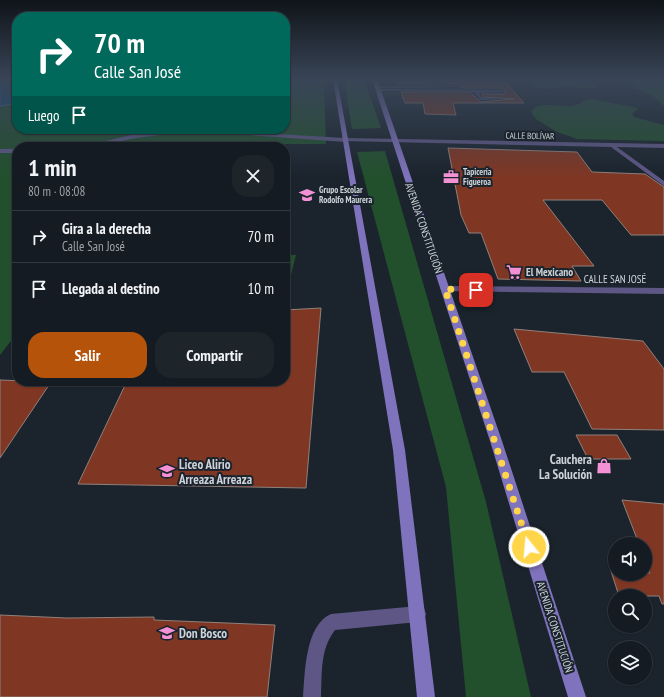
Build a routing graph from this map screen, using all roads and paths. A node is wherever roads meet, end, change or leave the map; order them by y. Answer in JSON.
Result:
{"nodes":[{"id":1,"x":341,"y":112,"type":"edge"},
{"id":2,"x":385,"y":112,"type":"edge"},
{"id":3,"x":155,"y":134,"type":"edge"},
{"id":4,"x":254,"y":134,"type":"edge"},
{"id":5,"x":346,"y":140,"type":"junction"},
{"id":6,"x":107,"y":142,"type":"edge"},
{"id":7,"x":395,"y":142,"type":"junction"},
{"id":8,"x":613,"y":146,"type":"junction"},
{"id":9,"x":664,"y":146,"type":"edge"},
{"id":10,"x":0,"y":151,"type":"edge"},
{"id":11,"x":12,"y":151,"type":"edge"},
{"id":12,"x":664,"y":184,"type":"edge"},
{"id":13,"x":445,"y":289,"type":"junction"},
{"id":14,"x":664,"y":291,"type":"edge"},
{"id":15,"x":418,"y":614,"type":"junction"},
{"id":16,"x":312,"y":697,"type":"edge"},
{"id":17,"x":426,"y":697,"type":"edge"},
{"id":18,"x":577,"y":697,"type":"edge"}],
"edges":[{"from":1,"to":5,"type":"main road"},
{"from":2,"to":7,"type":"main road","name":"AVENIDA CONSTITUCIÓN"},
{"from":3,"to":6,"type":"street","name":"CALLE BOLÍVAR"},
{"from":4,"to":5,"type":"street","name":"CALLE BOLÍVAR"},
{"from":5,"to":7,"type":"street","name":"CALLE BOLÍVAR"},
{"from":5,"to":15,"type":"main road"},
{"from":7,"to":8,"type":"street","name":"CALLE BOLÍVAR"},
{"from":7,"to":13,"type":"main road","name":"AVENIDA CONSTITUCIÓN"},
{"from":8,"to":9,"type":"street","name":"CALLE BOLÍVAR"},
{"from":8,"to":12,"type":"street"},
{"from":10,"to":11,"type":"street"},
{"from":13,"to":14,"type":"street","name":"CALLE SAN JOSÉ"},
{"from":13,"to":18,"type":"main road","name":"AVENIDA CONSTITUCIÓN"},
{"from":15,"to":16,"type":"street"},
{"from":15,"to":17,"type":"main road"}]}
